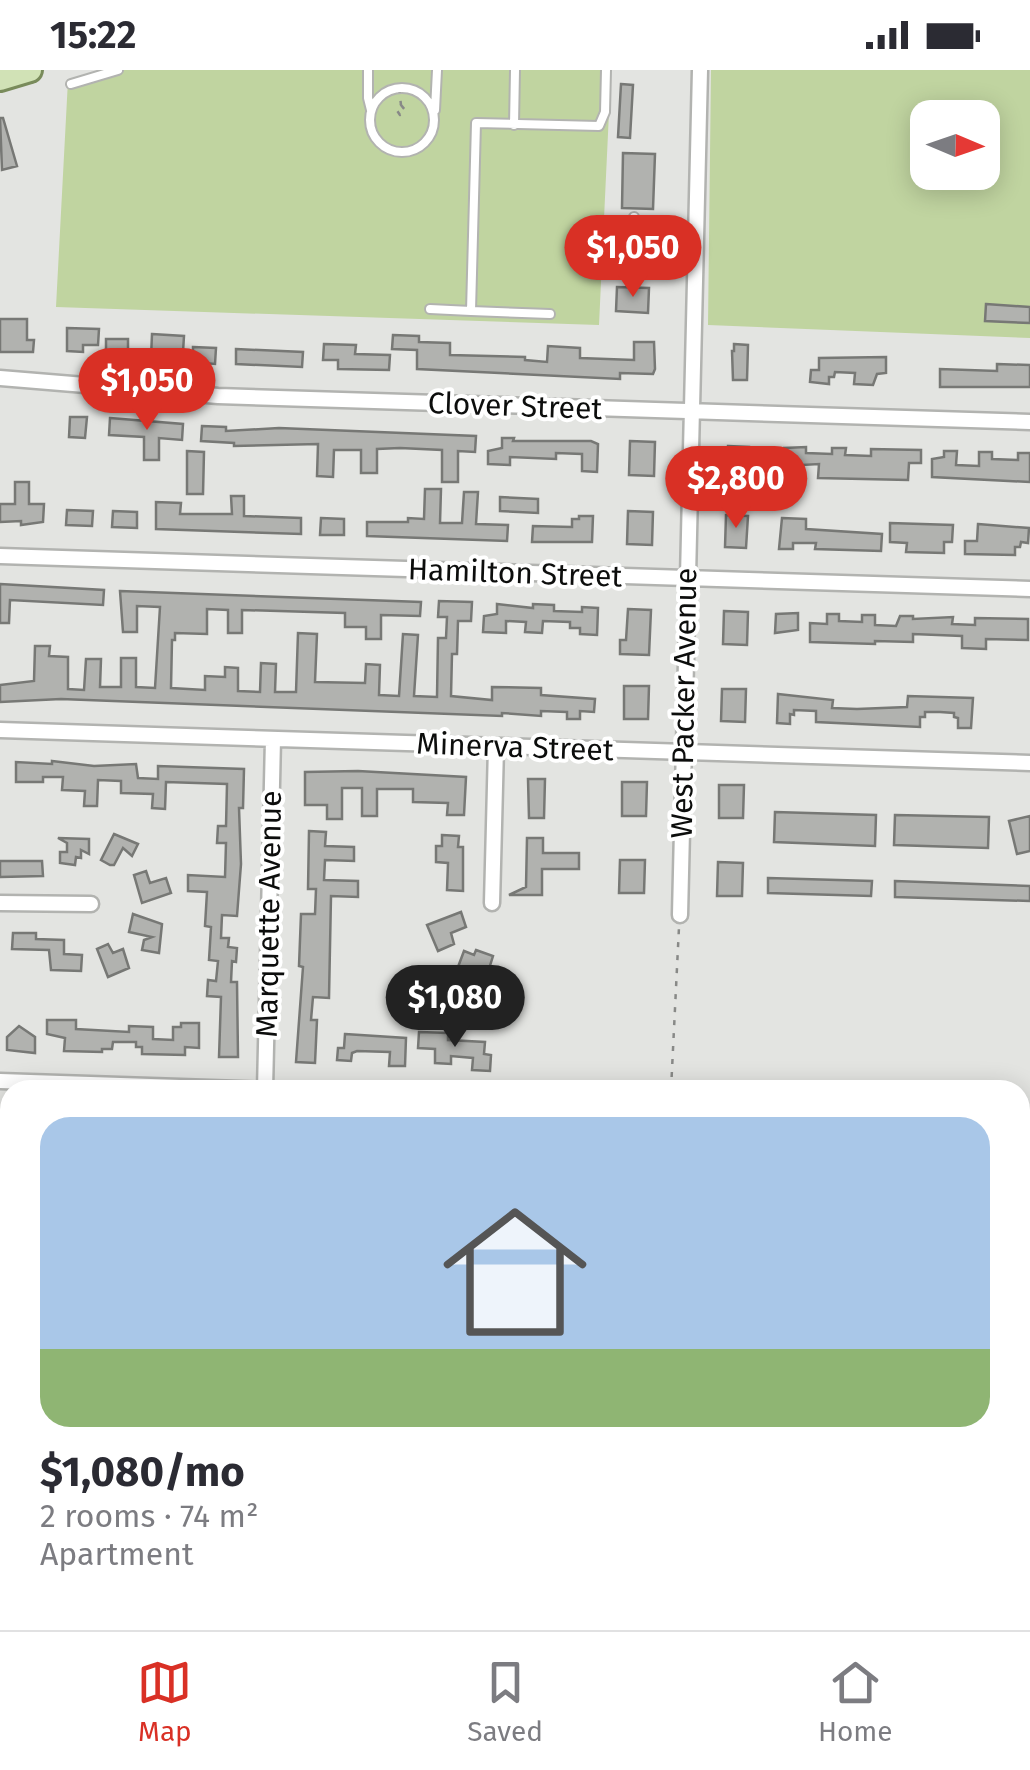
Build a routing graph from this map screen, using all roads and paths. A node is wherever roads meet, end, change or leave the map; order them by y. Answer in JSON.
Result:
{"nodes":[{"id":1,"x":30,"y":70,"type":"edge"},
{"id":2,"x":118,"y":70,"type":"edge"},
{"id":3,"x":368,"y":70,"type":"edge"},
{"id":4,"x":437,"y":70,"type":"edge"},
{"id":5,"x":515,"y":70,"type":"edge"},
{"id":6,"x":606,"y":70,"type":"edge"},
{"id":7,"x":700,"y":70,"type":"edge"},
{"id":8,"x":0,"y":79,"type":"edge"},
{"id":9,"x":71,"y":84,"type":"dead end"},
{"id":10,"x":398,"y":88,"type":"junction"},
{"id":11,"x":400,"y":105,"type":"dead end"},
{"id":12,"x":372,"y":110,"type":"junction"},
{"id":13,"x":434,"y":118,"type":"junction"},
{"id":14,"x":514,"y":125,"type":"junction"},
{"id":15,"x":634,"y":217,"type":"dead end"},
{"id":16,"x":632,"y":245,"type":"junction"},
{"id":17,"x":696,"y":246,"type":"junction"},
{"id":18,"x":632,"y":275,"type":"dead end"},
{"id":19,"x":430,"y":309,"type":"dead end"},
{"id":20,"x":471,"y":311,"type":"junction"},
{"id":21,"x":550,"y":314,"type":"dead end"},
{"id":22,"x":0,"y":378,"type":"edge"},
{"id":23,"x":691,"y":413,"type":"junction"},
{"id":24,"x":1030,"y":422,"type":"edge"},
{"id":25,"x":0,"y":556,"type":"edge"},
{"id":26,"x":687,"y":578,"type":"junction"},
{"id":27,"x":1030,"y":589,"type":"edge"},
{"id":28,"x":0,"y":730,"type":"edge"},
{"id":29,"x":273,"y":739,"type":"junction"},
{"id":30,"x":496,"y":747,"type":"junction"},
{"id":31,"x":683,"y":754,"type":"junction"},
{"id":32,"x":1030,"y":763,"type":"edge"},
{"id":33,"x":0,"y":903,"type":"edge"},
{"id":34,"x":492,"y":903,"type":"dead end"},
{"id":35,"x":91,"y":904,"type":"dead end"},
{"id":36,"x":680,"y":915,"type":"joint"},
{"id":37,"x":267,"y":1080,"type":"edge"},
{"id":38,"x":672,"y":1080,"type":"edge"}],
"edges":[{"from":1,"to":8,"type":"main road"},
{"from":2,"to":9,"type":"lane"},
{"from":3,"to":12,"type":"lane"},
{"from":4,"to":13,"type":"lane"},
{"from":5,"to":14,"type":"lane"},
{"from":6,"to":14,"type":"lane"},
{"from":7,"to":17,"type":"street","name":"West Packer Avenue"},
{"from":10,"to":11,"type":"path"},
{"from":10,"to":12,"type":"lane"},
{"from":10,"to":13,"type":"lane"},
{"from":12,"to":13,"type":"lane"},
{"from":14,"to":20,"type":"lane"},
{"from":15,"to":16,"type":"lane"},
{"from":16,"to":17,"type":"lane"},
{"from":16,"to":18,"type":"lane"},
{"from":17,"to":23,"type":"street","name":"West Packer Avenue"},
{"from":19,"to":20,"type":"lane"},
{"from":20,"to":21,"type":"lane"},
{"from":22,"to":23,"type":"street","name":"Clover Street"},
{"from":23,"to":24,"type":"street","name":"Clover Street"},
{"from":23,"to":26,"type":"street","name":"West Packer Avenue"},
{"from":25,"to":26,"type":"street","name":"Hamilton Street"},
{"from":26,"to":27,"type":"street","name":"Hamilton Street"},
{"from":26,"to":31,"type":"street","name":"West Packer Avenue"},
{"from":28,"to":29,"type":"street","name":"Minerva Street"},
{"from":29,"to":30,"type":"street","name":"Minerva Street"},
{"from":29,"to":37,"type":"street","name":"Marquette Avenue"},
{"from":30,"to":31,"type":"street","name":"Minerva Street"},
{"from":30,"to":34,"type":"street"},
{"from":31,"to":32,"type":"street","name":"Minerva Street"},
{"from":31,"to":36,"type":"street","name":"West Packer Avenue"},
{"from":33,"to":35,"type":"street"},
{"from":36,"to":38,"type":"path"}]}
